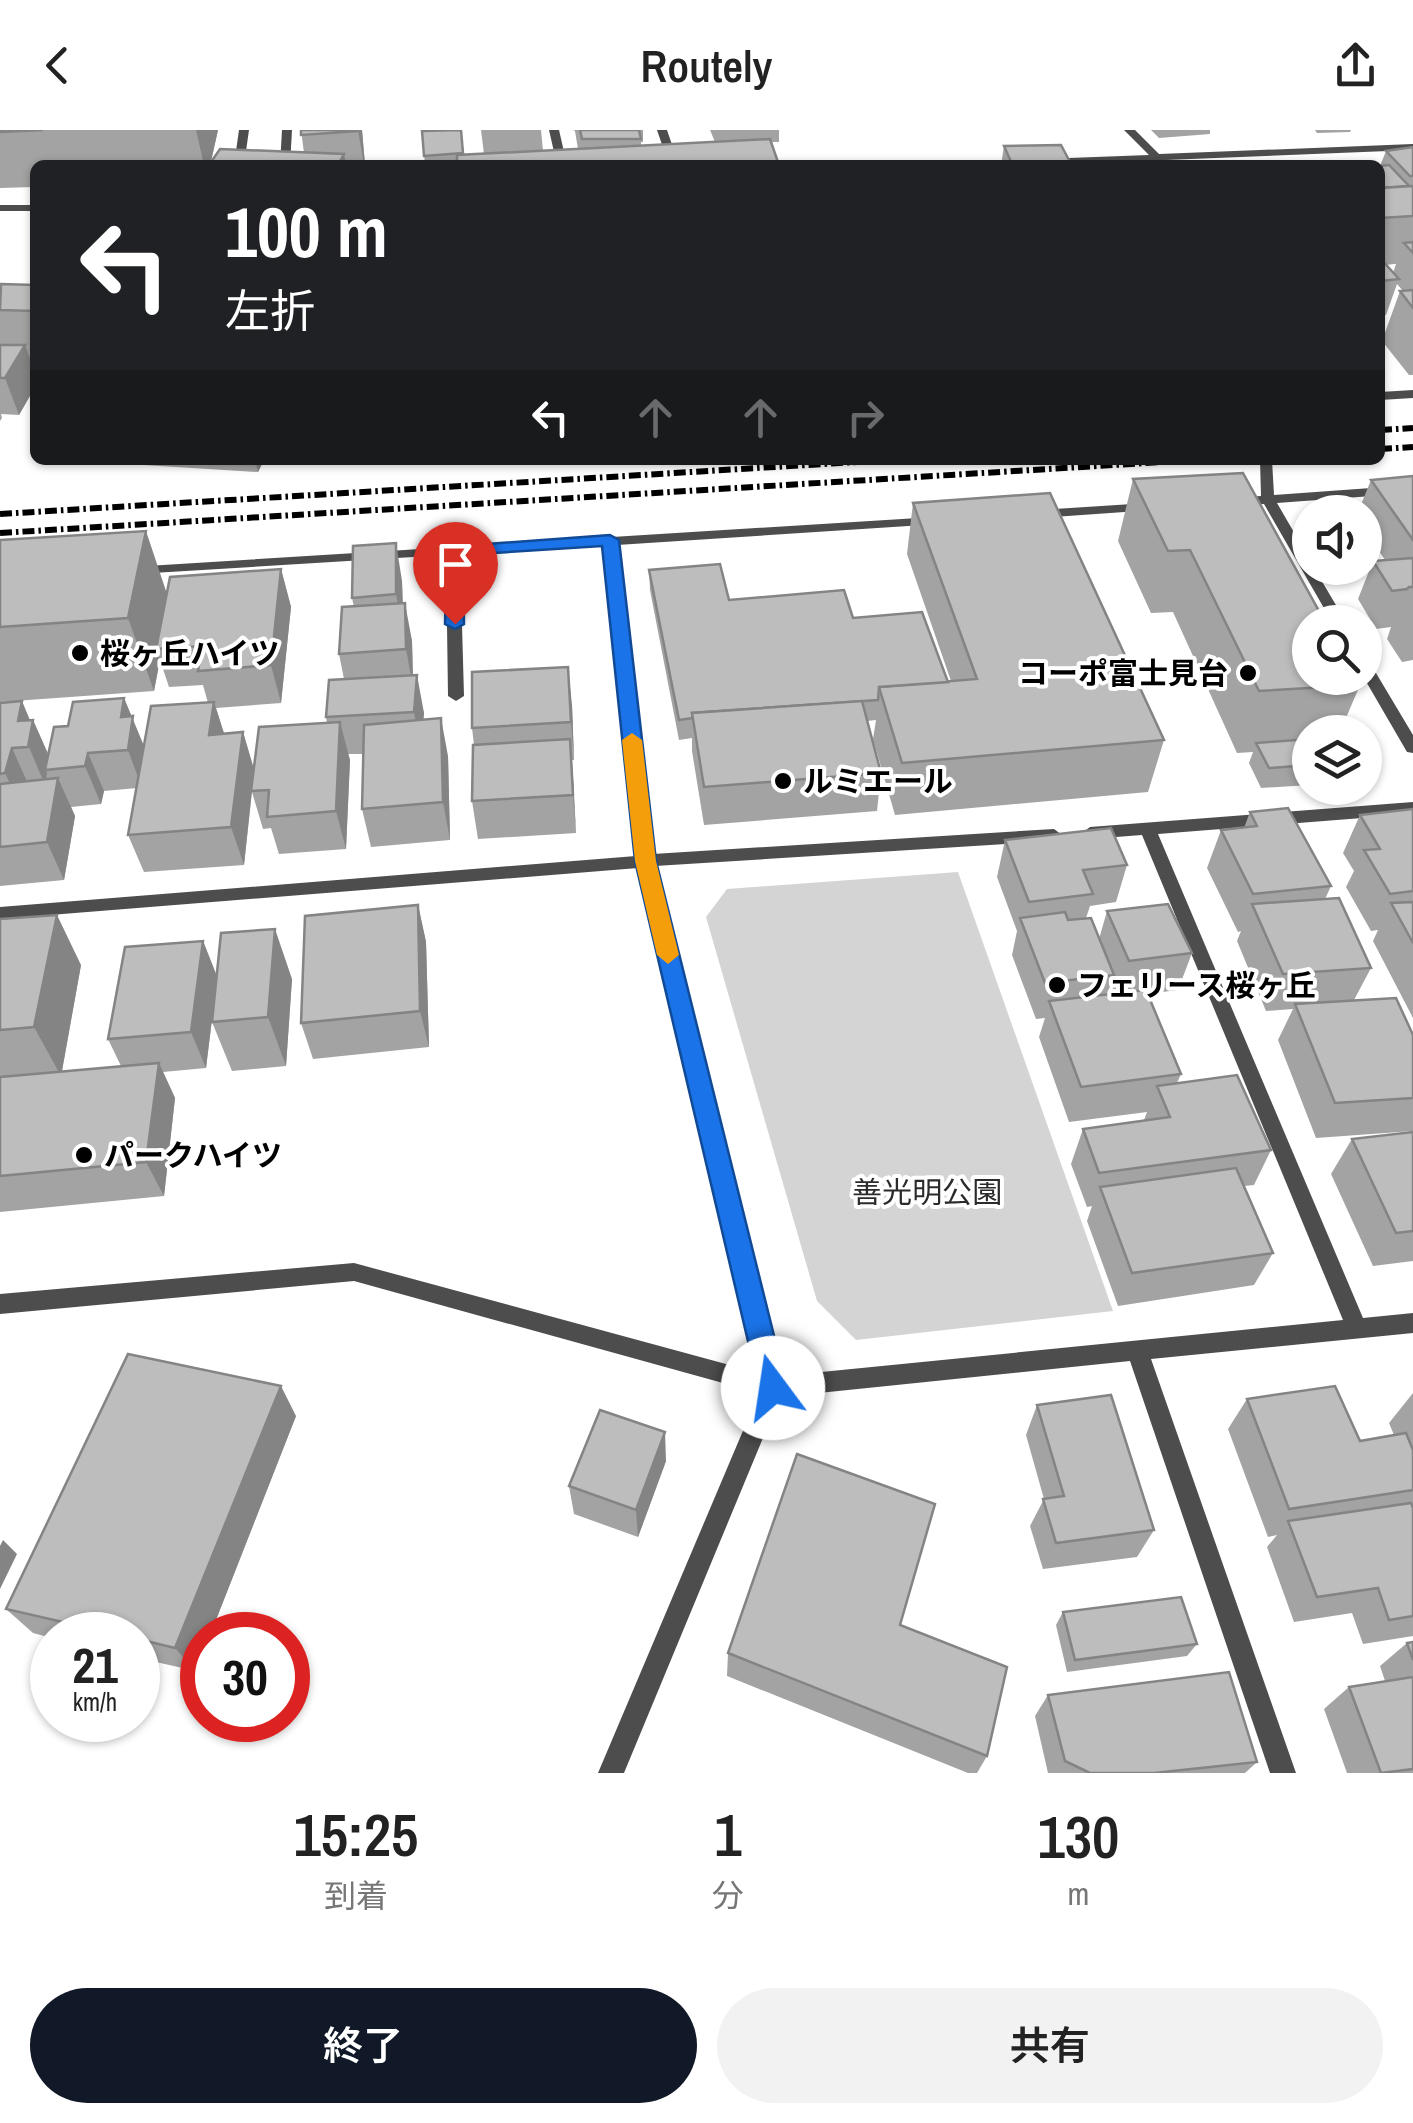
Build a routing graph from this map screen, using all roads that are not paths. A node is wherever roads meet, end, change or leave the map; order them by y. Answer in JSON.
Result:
{"nodes":[{"id":1,"x":244,"y":130,"type":"edge"},
{"id":2,"x":287,"y":130,"type":"edge"},
{"id":3,"x":554,"y":130,"type":"edge"},
{"id":4,"x":662,"y":130,"type":"edge"},
{"id":5,"x":1128,"y":130,"type":"edge"},
{"id":6,"x":1413,"y":146,"type":"edge"},
{"id":7,"x":1155,"y":155,"type":"junction"},
{"id":8,"x":241,"y":160,"type":"edge"},
{"id":9,"x":285,"y":160,"type":"edge"},
{"id":10,"x":561,"y":160,"type":"edge"},
{"id":11,"x":672,"y":160,"type":"edge"},
{"id":12,"x":1060,"y":160,"type":"edge"},
{"id":13,"x":1200,"y":160,"type":"edge"},
{"id":14,"x":0,"y":208,"type":"edge"},
{"id":15,"x":30,"y":208,"type":"edge"},
{"id":16,"x":1413,"y":394,"type":"edge"},
{"id":17,"x":1385,"y":396,"type":"edge"},
{"id":18,"x":1266,"y":465,"type":"edge"},
{"id":19,"x":1413,"y":490,"type":"edge"},
{"id":20,"x":1268,"y":499,"type":"junction"},
{"id":21,"x":1208,"y":503,"type":"edge"},
{"id":22,"x":1169,"y":506,"type":"edge"},
{"id":23,"x":1032,"y":514,"type":"edge"},
{"id":24,"x":955,"y":519,"type":"edge"},
{"id":25,"x":610,"y":540,"type":"junction"},
{"id":26,"x":454,"y":550,"type":"junction"},
{"id":27,"x":118,"y":572,"type":"edge"},
{"id":28,"x":1330,"y":605,"type":"edge"},
{"id":29,"x":1382,"y":695,"type":"edge"},
{"id":30,"x":456,"y":696,"type":"dead end"},
{"id":31,"x":1413,"y":748,"type":"edge"},
{"id":32,"x":1413,"y":808,"type":"edge"},
{"id":33,"x":1148,"y":830,"type":"junction"},
{"id":34,"x":646,"y":861,"type":"junction"},
{"id":35,"x":0,"y":913,"type":"edge"},
{"id":36,"x":0,"y":1304,"type":"edge"},
{"id":37,"x":1413,"y":1323,"type":"edge"},
{"id":38,"x":1357,"y":1328,"type":"junction"},
{"id":39,"x":1137,"y":1350,"type":"junction"},
{"id":40,"x":773,"y":1388,"type":"junction"},
{"id":41,"x":610,"y":1773,"type":"edge"},
{"id":42,"x":1283,"y":1773,"type":"edge"}],
"edges":[{"from":1,"to":8,"type":"street"},
{"from":2,"to":9,"type":"street"},
{"from":3,"to":10,"type":"street"},
{"from":4,"to":11,"type":"street"},
{"from":5,"to":7,"type":"street"},
{"from":6,"to":13,"type":"street"},
{"from":7,"to":12,"type":"street"},
{"from":7,"to":13,"type":"street"},
{"from":14,"to":15,"type":"street"},
{"from":16,"to":17,"type":"street"},
{"from":18,"to":20,"type":"street"},
{"from":19,"to":20,"type":"street"},
{"from":20,"to":21,"type":"street"},
{"from":20,"to":28,"type":"street"},
{"from":22,"to":23,"type":"street"},
{"from":24,"to":25,"type":"street"},
{"from":25,"to":26,"type":"street"},
{"from":25,"to":34,"type":"street"},
{"from":26,"to":27,"type":"street"},
{"from":26,"to":30,"type":"street"},
{"from":29,"to":31,"type":"street"},
{"from":32,"to":33,"type":"street"},
{"from":33,"to":34,"type":"street"},
{"from":33,"to":38,"type":"street"},
{"from":34,"to":35,"type":"street"},
{"from":34,"to":40,"type":"street"},
{"from":36,"to":40,"type":"street"},
{"from":37,"to":38,"type":"street"},
{"from":38,"to":39,"type":"street"},
{"from":39,"to":40,"type":"street"},
{"from":39,"to":42,"type":"street"},
{"from":40,"to":41,"type":"street"}]}
